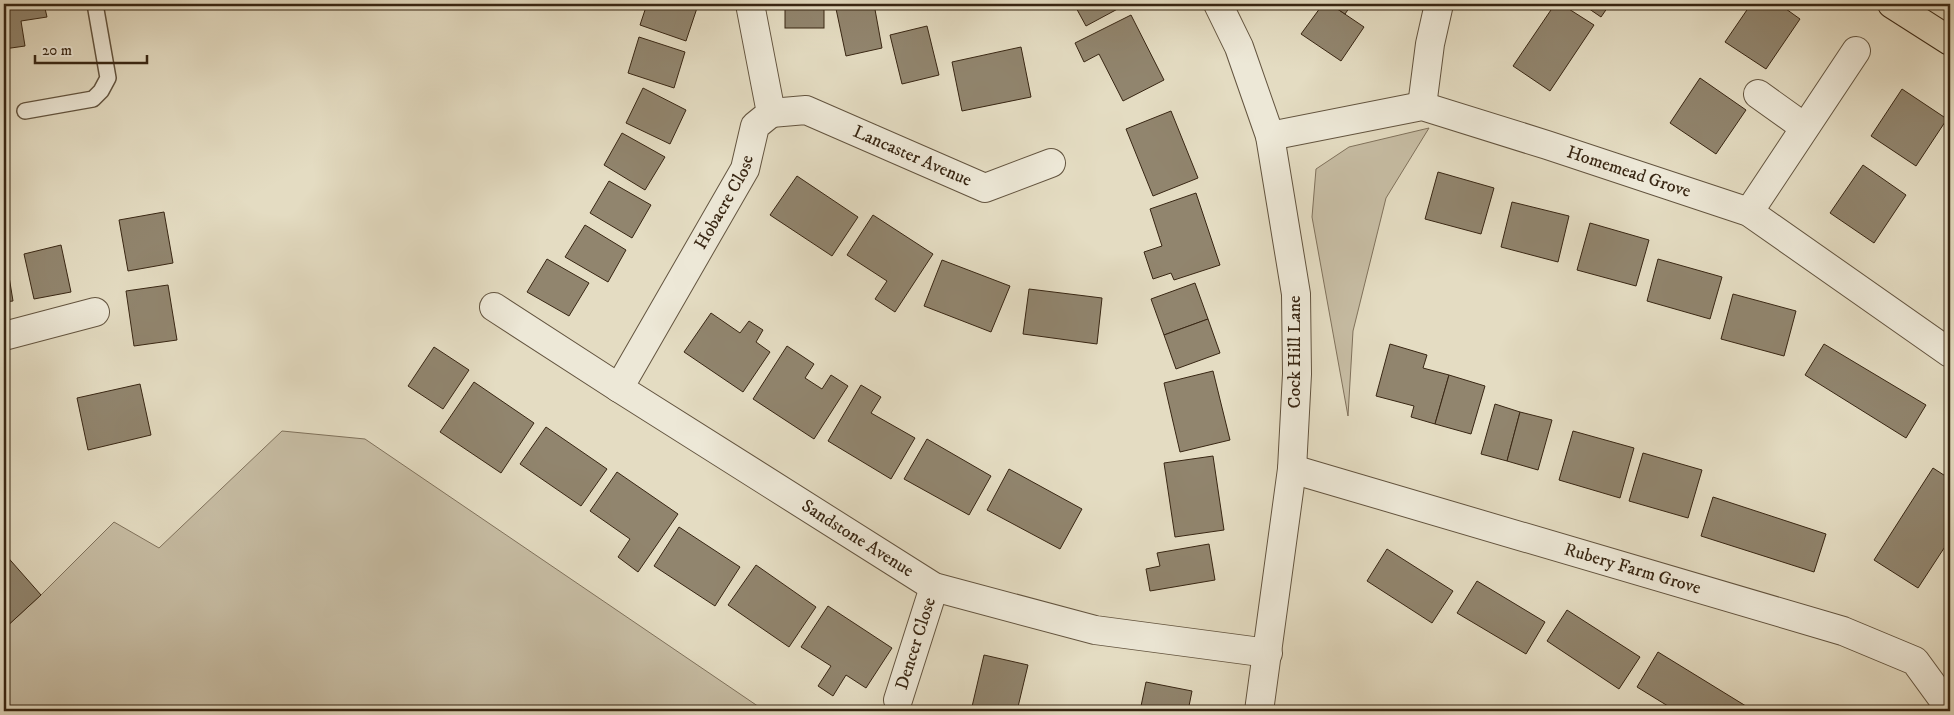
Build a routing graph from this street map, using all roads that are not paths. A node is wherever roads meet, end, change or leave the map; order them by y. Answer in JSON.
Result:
{"nodes":[{"id":1,"x":95,"y":4,"type":"edge"},
{"id":2,"x":750,"y":4,"type":"edge"},
{"id":3,"x":1218,"y":4,"type":"edge"},
{"id":4,"x":1439,"y":4,"type":"edge"},
{"id":5,"x":1892,"y":4,"type":"edge"},
{"id":6,"x":1950,"y":41,"type":"edge"},
{"id":7,"x":1856,"y":51,"type":"dead end"},
{"id":8,"x":1758,"y":94,"type":"dead end"},
{"id":9,"x":1422,"y":106,"type":"junction"},
{"id":10,"x":25,"y":111,"type":"dead end"},
{"id":11,"x":771,"y":113,"type":"junction"},
{"id":12,"x":1804,"y":127,"type":"junction"},
{"id":13,"x":1270,"y":136,"type":"junction"},
{"id":14,"x":1051,"y":163,"type":"dead end"},
{"id":15,"x":1749,"y":212,"type":"junction"},
{"id":16,"x":494,"y":307,"type":"dead end"},
{"id":17,"x":95,"y":312,"type":"dead end"},
{"id":18,"x":4,"y":336,"type":"edge"},
{"id":19,"x":1950,"y":353,"type":"edge"},
{"id":20,"x":619,"y":388,"type":"junction"},
{"id":21,"x":1292,"y":469,"type":"junction"},
{"id":22,"x":934,"y":588,"type":"junction"},
{"id":23,"x":1268,"y":653,"type":"junction"},
{"id":24,"x":898,"y":700,"type":"dead end"},
{"id":25,"x":1950,"y":709,"type":"edge"},
{"id":26,"x":1259,"y":711,"type":"edge"}],
"edges":[{"from":1,"to":10,"type":"lane"},
{"from":2,"to":11,"type":"street"},
{"from":3,"to":13,"type":"street","name":"Cock Hill Lane"},
{"from":4,"to":9,"type":"street"},
{"from":5,"to":6,"type":"highway"},
{"from":7,"to":12,"type":"street"},
{"from":8,"to":12,"type":"street"},
{"from":9,"to":13,"type":"street","name":"Homemead Grove"},
{"from":9,"to":15,"type":"street","name":"Homemead Grove"},
{"from":11,"to":14,"type":"street","name":"Lancaster Avenue"},
{"from":11,"to":20,"type":"street","name":"Hobacre Close"},
{"from":12,"to":15,"type":"street"},
{"from":13,"to":21,"type":"street","name":"Cock Hill Lane"},
{"from":15,"to":19,"type":"street","name":"Homemead Grove"},
{"from":16,"to":20,"type":"street","name":"Sandstone Avenue"},
{"from":17,"to":18,"type":"street"},
{"from":20,"to":22,"type":"street","name":"Sandstone Avenue"},
{"from":21,"to":23,"type":"street","name":"Cock Hill Lane"},
{"from":21,"to":25,"type":"street","name":"Rubery Farm Grove"},
{"from":22,"to":23,"type":"street","name":"Sandstone Avenue"},
{"from":22,"to":24,"type":"street","name":"Dencer Close"},
{"from":23,"to":26,"type":"street","name":"Cock Hill Lane"}]}
